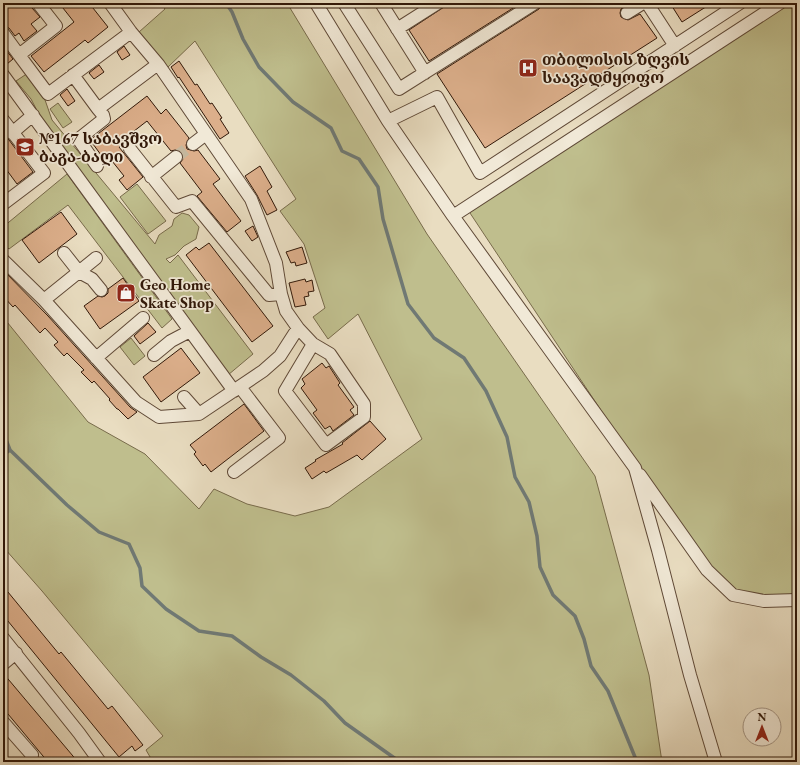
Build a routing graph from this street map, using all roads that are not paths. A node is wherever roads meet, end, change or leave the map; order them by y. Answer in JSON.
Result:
{"nodes":[{"id":1,"x":38,"y":3,"type":"edge"},
{"id":2,"x":110,"y":3,"type":"edge"},
{"id":3,"x":316,"y":3,"type":"edge"},
{"id":4,"x":344,"y":3,"type":"edge"},
{"id":5,"x":381,"y":3,"type":"edge"},
{"id":6,"x":438,"y":3,"type":"edge"},
{"id":7,"x":535,"y":3,"type":"edge"},
{"id":8,"x":643,"y":3,"type":"edge"},
{"id":9,"x":647,"y":3,"type":"edge"},
{"id":10,"x":740,"y":3,"type":"edge"},
{"id":11,"x":780,"y":3,"type":"edge"},
{"id":12,"x":627,"y":13,"type":"dead end"},
{"id":13,"x":397,"y":29,"type":"junction"},
{"id":14,"x":131,"y":32,"type":"junction"},
{"id":15,"x":3,"y":33,"type":"edge"},
{"id":16,"x":674,"y":46,"type":"junction"},
{"id":17,"x":19,"y":55,"type":"junction"},
{"id":18,"x":158,"y":64,"type":"junction"},
{"id":19,"x":425,"y":73,"type":"junction"},
{"id":20,"x":73,"y":75,"type":"junction"},
{"id":21,"x":3,"y":76,"type":"edge"},
{"id":22,"x":98,"y":109,"type":"junction"},
{"id":23,"x":33,"y":116,"type":"junction"},
{"id":24,"x":3,"y":120,"type":"edge"},
{"id":25,"x":388,"y":121,"type":"junction"},
{"id":26,"x":12,"y":133,"type":"junction"},
{"id":27,"x":206,"y":134,"type":"junction"},
{"id":28,"x":193,"y":144,"type":"tunnel mouth"},
{"id":29,"x":84,"y":148,"type":"junction"},
{"id":30,"x":130,"y":149,"type":"dead end"},
{"id":31,"x":176,"y":158,"type":"tunnel mouth"},
{"id":32,"x":65,"y":160,"type":"junction"},
{"id":33,"x":98,"y":166,"type":"dead end"},
{"id":34,"x":151,"y":177,"type":"junction"},
{"id":35,"x":3,"y":204,"type":"edge"},
{"id":36,"x":453,"y":216,"type":"junction"},
{"id":37,"x":64,"y":253,"type":"dead end"},
{"id":38,"x":96,"y":258,"type":"dead end"},
{"id":39,"x":3,"y":260,"type":"edge"},
{"id":40,"x":79,"y":272,"type":"junction"},
{"id":41,"x":101,"y":290,"type":"dead end"},
{"id":42,"x":281,"y":294,"type":"junction"},
{"id":43,"x":44,"y":300,"type":"junction"},
{"id":44,"x":143,"y":318,"type":"dead end"},
{"id":45,"x":298,"y":328,"type":"junction"},
{"id":46,"x":190,"y":331,"type":"junction"},
{"id":47,"x":313,"y":344,"type":"junction"},
{"id":48,"x":154,"y":355,"type":"dead end"},
{"id":49,"x":96,"y":358,"type":"junction"},
{"id":50,"x":237,"y":389,"type":"junction"},
{"id":51,"x":184,"y":397,"type":"dead end"},
{"id":52,"x":199,"y":414,"type":"junction"},
{"id":53,"x":635,"y":468,"type":"junction"},
{"id":54,"x":234,"y":472,"type":"dead end"},
{"id":55,"x":797,"y":600,"type":"edge"},
{"id":56,"x":3,"y":638,"type":"edge"},
{"id":57,"x":16,"y":653,"type":"junction"},
{"id":58,"x":3,"y":664,"type":"edge"},
{"id":59,"x":3,"y":722,"type":"edge"},
{"id":60,"x":30,"y":762,"type":"edge"},
{"id":61,"x":100,"y":762,"type":"edge"},
{"id":62,"x":716,"y":762,"type":"edge"}],
"edges":[{"from":1,"to":17,"type":"street"},
{"from":2,"to":14,"type":"street"},
{"from":3,"to":25,"type":"street"},
{"from":4,"to":19,"type":"street"},
{"from":5,"to":13,"type":"street"},
{"from":6,"to":13,"type":"street"},
{"from":7,"to":19,"type":"street"},
{"from":8,"to":12,"type":"street"},
{"from":9,"to":16,"type":"street"},
{"from":10,"to":16,"type":"street"},
{"from":11,"to":36,"type":"street"},
{"from":13,"to":19,"type":"street"},
{"from":14,"to":18,"type":"street"},
{"from":14,"to":20,"type":"street"},
{"from":15,"to":17,"type":"street"},
{"from":16,"to":25,"type":"street"},
{"from":17,"to":20,"type":"street"},
{"from":18,"to":22,"type":"street"},
{"from":18,"to":27,"type":"street"},
{"from":20,"to":22,"type":"street"},
{"from":21,"to":23,"type":"street"},
{"from":22,"to":29,"type":"street"},
{"from":23,"to":26,"type":"street"},
{"from":23,"to":32,"type":"street"},
{"from":24,"to":26,"type":"street"},
{"from":25,"to":36,"type":"street"},
{"from":26,"to":35,"type":"street"},
{"from":27,"to":28,"type":"street"},
{"from":27,"to":42,"type":"street"},
{"from":29,"to":32,"type":"street"},
{"from":29,"to":33,"type":"street"},
{"from":30,"to":34,"type":"street"},
{"from":31,"to":34,"type":"street"},
{"from":32,"to":46,"type":"street"},
{"from":34,"to":42,"type":"street"},
{"from":36,"to":53,"type":"street"},
{"from":37,"to":40,"type":"street"},
{"from":38,"to":40,"type":"street"},
{"from":39,"to":43,"type":"street"},
{"from":40,"to":41,"type":"street"},
{"from":40,"to":43,"type":"street"},
{"from":42,"to":45,"type":"street"},
{"from":43,"to":49,"type":"street"},
{"from":44,"to":49,"type":"street"},
{"from":45,"to":47,"type":"street"},
{"from":45,"to":50,"type":"street"},
{"from":46,"to":48,"type":"street"},
{"from":46,"to":50,"type":"street"},
{"from":47,"to":47,"type":"street"},
{"from":49,"to":52,"type":"street"},
{"from":50,"to":52,"type":"street"},
{"from":50,"to":54,"type":"street"},
{"from":51,"to":52,"type":"street"},
{"from":53,"to":55,"type":"street"},
{"from":53,"to":62,"type":"street"},
{"from":56,"to":57,"type":"street"},
{"from":57,"to":58,"type":"street"},
{"from":57,"to":61,"type":"street"},
{"from":59,"to":60,"type":"street"}]}
